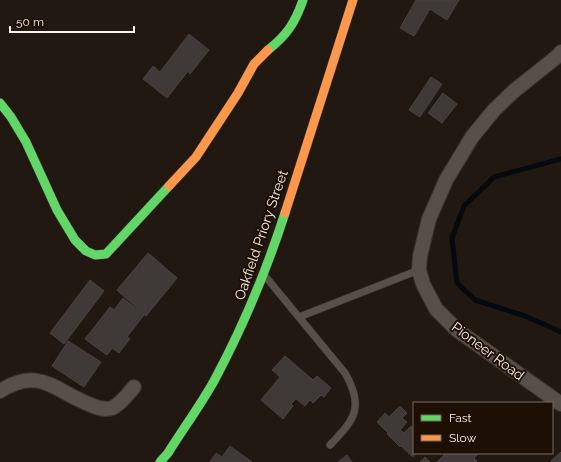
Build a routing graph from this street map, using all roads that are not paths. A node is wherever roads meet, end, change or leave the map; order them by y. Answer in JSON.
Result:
{"nodes":[{"id":1,"x":303,"y":0,"type":"edge"},
{"id":2,"x":352,"y":0,"type":"edge"},
{"id":3,"x":561,"y":52,"type":"edge"},
{"id":4,"x":0,"y":103,"type":"edge"},
{"id":5,"x":419,"y":270,"type":"junction"},
{"id":6,"x":264,"y":275,"type":"junction"},
{"id":7,"x":298,"y":317,"type":"junction"},
{"id":8,"x":134,"y":387,"type":"dead end"},
{"id":9,"x":0,"y":391,"type":"edge"},
{"id":10,"x":561,"y":404,"type":"edge"},
{"id":11,"x":330,"y":445,"type":"dead end"},
{"id":12,"x":160,"y":462,"type":"edge"}],
"edges":[{"from":1,"to":4,"type":"street"},
{"from":2,"to":6,"type":"street","name":"Oakfield Priory Street"},
{"from":3,"to":5,"type":"street","name":"Pioneer Road"},
{"from":5,"to":7,"type":"lane"},
{"from":5,"to":10,"type":"street","name":"Pioneer Road"},
{"from":6,"to":7,"type":"lane"},
{"from":6,"to":12,"type":"street","name":"Oakfield Priory Street"},
{"from":7,"to":11,"type":"lane"},
{"from":8,"to":9,"type":"street"}]}
